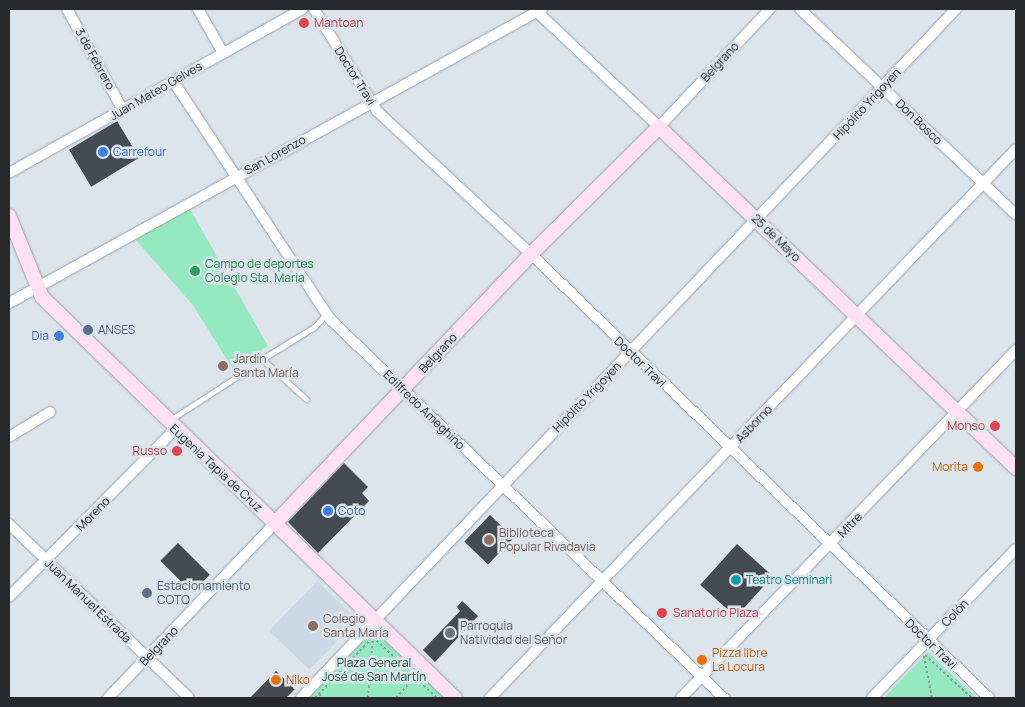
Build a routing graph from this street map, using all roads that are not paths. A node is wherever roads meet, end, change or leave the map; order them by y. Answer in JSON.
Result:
{"nodes":[{"id":1,"x":66,"y":9,"type":"edge"},
{"id":2,"x":198,"y":9,"type":"edge"},
{"id":3,"x":302,"y":9,"type":"edge"},
{"id":4,"x":314,"y":9,"type":"edge"},
{"id":5,"x":770,"y":9,"type":"edge"},
{"id":6,"x":800,"y":9,"type":"edge"},
{"id":7,"x":956,"y":9,"type":"edge"},
{"id":8,"x":538,"y":10,"type":"edge"},
{"id":9,"x":223,"y":53,"type":"junction"},
{"id":10,"x":173,"y":81,"type":"junction"},
{"id":11,"x":883,"y":86,"type":"junction"},
{"id":12,"x":370,"y":102,"type":"junction"},
{"id":13,"x":123,"y":110,"type":"junction"},
{"id":14,"x":659,"y":127,"type":"junction"},
{"id":15,"x":1016,"y":149,"type":"edge"},
{"id":16,"x":9,"y":173,"type":"edge"},
{"id":17,"x":235,"y":177,"type":"junction"},
{"id":18,"x":984,"y":184,"type":"junction"},
{"id":19,"x":1016,"y":215,"type":"edge"},
{"id":20,"x":9,"y":216,"type":"edge"},
{"id":21,"x":758,"y":221,"type":"junction"},
{"id":22,"x":530,"y":254,"type":"junction"},
{"id":23,"x":36,"y":288,"type":"junction"},
{"id":24,"x":9,"y":304,"type":"edge"},
{"id":25,"x":326,"y":314,"type":"junction"},
{"id":26,"x":858,"y":316,"type":"junction"},
{"id":27,"x":1016,"y":350,"type":"edge"},
{"id":28,"x":630,"y":353,"type":"junction"},
{"id":29,"x":238,"y":376,"type":"dead end"},
{"id":30,"x":403,"y":390,"type":"junction"},
{"id":31,"x":306,"y":400,"type":"dead end"},
{"id":32,"x":50,"y":412,"type":"dead end"},
{"id":33,"x":958,"y":413,"type":"junction"},
{"id":34,"x":171,"y":425,"type":"junction"},
{"id":35,"x":9,"y":437,"type":"edge"},
{"id":36,"x":730,"y":449,"type":"junction"},
{"id":37,"x":1016,"y":468,"type":"edge"},
{"id":38,"x":502,"y":487,"type":"junction"},
{"id":39,"x":9,"y":524,"type":"edge"},
{"id":40,"x":275,"y":524,"type":"junction"},
{"id":41,"x":830,"y":546,"type":"junction"},
{"id":42,"x":1016,"y":549,"type":"edge"},
{"id":43,"x":46,"y":561,"type":"junction"},
{"id":44,"x":603,"y":582,"type":"junction"},
{"id":45,"x":9,"y":597,"type":"edge"},
{"id":46,"x":375,"y":620,"type":"junction"},
{"id":47,"x":928,"y":640,"type":"junction"},
{"id":48,"x":147,"y":658,"type":"junction"},
{"id":49,"x":702,"y":677,"type":"junction"},
{"id":50,"x":108,"y":698,"type":"edge"},
{"id":51,"x":188,"y":698,"type":"edge"},
{"id":52,"x":301,"y":698,"type":"edge"},
{"id":53,"x":455,"y":698,"type":"edge"},
{"id":54,"x":490,"y":698,"type":"edge"},
{"id":55,"x":681,"y":698,"type":"edge"},
{"id":56,"x":724,"y":698,"type":"edge"},
{"id":57,"x":872,"y":698,"type":"edge"},
{"id":58,"x":989,"y":698,"type":"edge"}],
"edges":[{"from":1,"to":13,"type":"street","name":"3 de Febrero"},
{"from":2,"to":9,"type":"street"},
{"from":3,"to":9,"type":"street","name":"Juan Mateo Gelves"},
{"from":4,"to":12,"type":"street","name":"Doctor Travi"},
{"from":5,"to":14,"type":"street","name":"Belgrano"},
{"from":6,"to":11,"type":"street","name":"Don Bosco"},
{"from":7,"to":11,"type":"street","name":"Hipólito Yrigoyen"},
{"from":8,"to":12,"type":"street","name":"San Lorenzo"},
{"from":8,"to":14,"type":"street","name":"25 de Mayo"},
{"from":9,"to":10,"type":"street","name":"Juan Mateo Gelves"},
{"from":10,"to":13,"type":"street","name":"Juan Mateo Gelves"},
{"from":10,"to":17,"type":"street","name":"Edilfredo Ameghino"},
{"from":11,"to":18,"type":"street","name":"Don Bosco"},
{"from":11,"to":21,"type":"street","name":"Hipólito Yrigoyen"},
{"from":12,"to":17,"type":"street","name":"San Lorenzo"},
{"from":12,"to":22,"type":"street","name":"Doctor Travi"},
{"from":13,"to":16,"type":"street","name":"Juan Mateo Gelves"},
{"from":14,"to":21,"type":"main road","name":"25 de Mayo"},
{"from":14,"to":22,"type":"main road","name":"Belgrano"},
{"from":15,"to":18,"type":"street","name":"Asborno"},
{"from":17,"to":23,"type":"street","name":"San Lorenzo"},
{"from":17,"to":25,"type":"street","name":"Edilfredo Ameghino"},
{"from":18,"to":19,"type":"street","name":"Don Bosco"},
{"from":18,"to":26,"type":"street","name":"Asborno"},
{"from":20,"to":23,"type":"main road","name":"Eugenia Tapia de Cruz"},
{"from":21,"to":26,"type":"main road","name":"25 de Mayo"},
{"from":21,"to":28,"type":"street","name":"Hipólito Yrigoyen"},
{"from":22,"to":28,"type":"street","name":"Doctor Travi"},
{"from":22,"to":30,"type":"main road","name":"Belgrano"},
{"from":23,"to":24,"type":"street","name":"San Lorenzo"},
{"from":23,"to":34,"type":"main road","name":"Eugenia Tapia de Cruz"},
{"from":25,"to":30,"type":"street","name":"Edilfredo Ameghino"},
{"from":25,"to":31,"type":"lane"},
{"from":26,"to":33,"type":"main road","name":"25 de Mayo"},
{"from":26,"to":36,"type":"street","name":"Asborno"},
{"from":27,"to":33,"type":"street","name":"Mitre"},
{"from":28,"to":36,"type":"street","name":"Doctor Travi"},
{"from":28,"to":38,"type":"street","name":"Hipólito Yrigoyen"},
{"from":29,"to":34,"type":"lane"},
{"from":30,"to":38,"type":"street","name":"Edilfredo Ameghino"},
{"from":30,"to":40,"type":"main road","name":"Belgrano"},
{"from":32,"to":35,"type":"street"},
{"from":33,"to":37,"type":"main road","name":"25 de Mayo"},
{"from":33,"to":41,"type":"street","name":"Mitre"},
{"from":34,"to":40,"type":"main road","name":"Eugenia Tapia de Cruz"},
{"from":34,"to":43,"type":"street","name":"Moreno"},
{"from":36,"to":41,"type":"street","name":"Doctor Travi"},
{"from":36,"to":44,"type":"street","name":"Asborno"},
{"from":38,"to":44,"type":"street","name":"Edilfredo Ameghino"},
{"from":38,"to":46,"type":"street","name":"Hipólito Yrigoyen"},
{"from":39,"to":43,"type":"street","name":"Juan Manuel Estrada"},
{"from":40,"to":46,"type":"main road","name":"Eugenia Tapia de Cruz"},
{"from":40,"to":48,"type":"street","name":"Belgrano"},
{"from":41,"to":47,"type":"street","name":"Doctor Travi"},
{"from":41,"to":49,"type":"street","name":"Mitre"},
{"from":42,"to":47,"type":"street","name":"Colón"},
{"from":43,"to":45,"type":"street","name":"Moreno"},
{"from":43,"to":48,"type":"street","name":"Juan Manuel Estrada"},
{"from":44,"to":49,"type":"street","name":"Edilfredo Ameghino"},
{"from":44,"to":54,"type":"street","name":"Asborno"},
{"from":46,"to":52,"type":"street","name":"Hipólito Yrigoyen"},
{"from":46,"to":53,"type":"main road","name":"Eugenia Tapia de Cruz"},
{"from":47,"to":57,"type":"street","name":"Colón"},
{"from":47,"to":58,"type":"street","name":"Doctor Travi"},
{"from":48,"to":50,"type":"street","name":"Belgrano"},
{"from":48,"to":51,"type":"street","name":"Juan Manuel Estrada"},
{"from":49,"to":55,"type":"street","name":"Mitre"},
{"from":49,"to":56,"type":"street","name":"Edilfredo Ameghino"}]}
